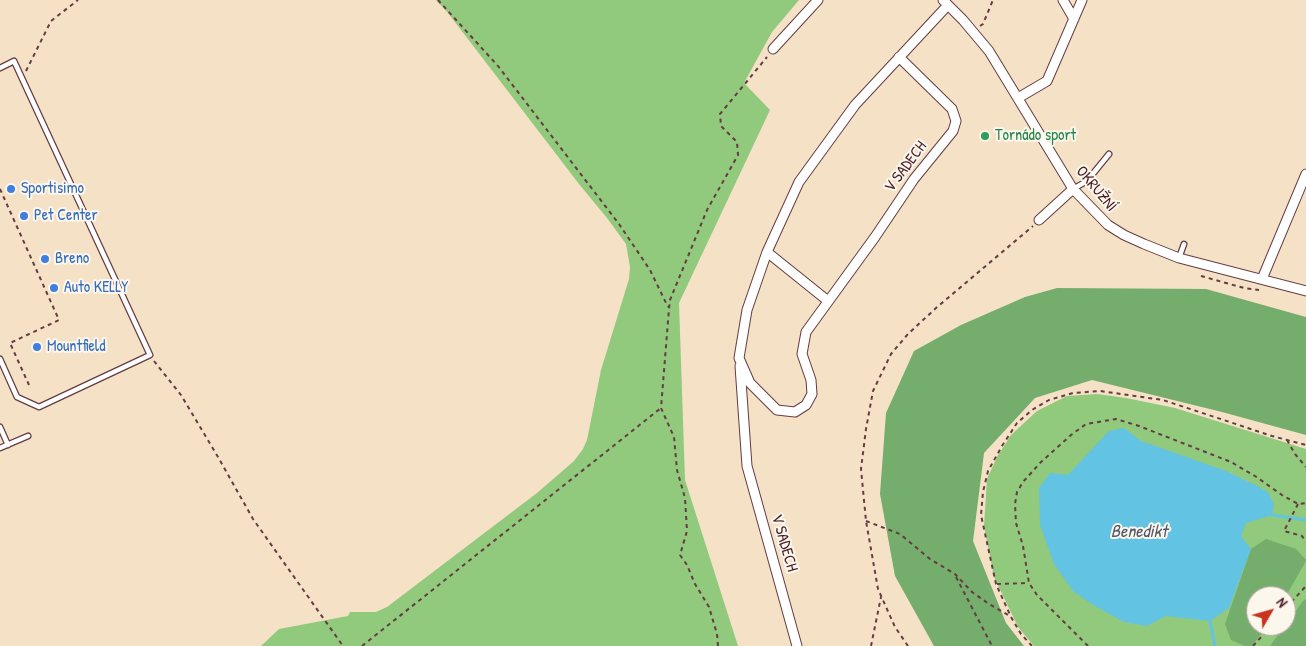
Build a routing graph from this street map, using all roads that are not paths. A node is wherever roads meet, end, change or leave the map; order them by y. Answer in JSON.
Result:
{"nodes":[{"id":1,"x":818,"y":0,"type":"edge"},
{"id":2,"x":1063,"y":0,"type":"edge"},
{"id":3,"x":1082,"y":0,"type":"edge"},
{"id":4,"x":946,"y":2,"type":"edge"},
{"id":5,"x":1074,"y":19,"type":"junction"},
{"id":6,"x":773,"y":49,"type":"road end"},
{"id":7,"x":900,"y":57,"type":"junction"},
{"id":8,"x":0,"y":68,"type":"edge"},
{"id":9,"x":1018,"y":98,"type":"junction"},
{"id":10,"x":1110,"y":154,"type":"dead end"},
{"id":11,"x":1306,"y":174,"type":"edge"},
{"id":12,"x":1073,"y":189,"type":"junction"},
{"id":13,"x":1039,"y":220,"type":"road end"},
{"id":14,"x":1184,"y":244,"type":"dead end"},
{"id":15,"x":767,"y":252,"type":"junction"},
{"id":16,"x":1179,"y":258,"type":"junction"},
{"id":17,"x":1262,"y":279,"type":"junction"},
{"id":18,"x":1306,"y":291,"type":"edge"},
{"id":19,"x":828,"y":301,"type":"junction"},
{"id":20,"x":739,"y":358,"type":"junction"},
{"id":21,"x":0,"y":360,"type":"edge"},
{"id":22,"x":0,"y":427,"type":"edge"},
{"id":23,"x":28,"y":436,"type":"dead end"},
{"id":24,"x":8,"y":445,"type":"junction"},
{"id":25,"x":0,"y":448,"type":"edge"},
{"id":26,"x":797,"y":646,"type":"edge"}],
"edges":[{"from":1,"to":6,"type":"street"},
{"from":2,"to":5,"type":"street"},
{"from":3,"to":5,"type":"street"},
{"from":4,"to":7,"type":"street","name":"V SADECH"},
{"from":4,"to":9,"type":"street","name":"OKRUŽNÍ"},
{"from":5,"to":9,"type":"street"},
{"from":7,"to":15,"type":"street","name":"V SADECH"},
{"from":7,"to":19,"type":"street","name":"V SADECH"},
{"from":8,"to":21,"type":"lane"},
{"from":9,"to":12,"type":"street","name":"OKRUŽNÍ"},
{"from":10,"to":12,"type":"lane"},
{"from":11,"to":17,"type":"street"},
{"from":12,"to":13,"type":"street"},
{"from":12,"to":16,"type":"street","name":"OKRUŽNÍ"},
{"from":14,"to":16,"type":"lane"},
{"from":15,"to":19,"type":"street"},
{"from":15,"to":20,"type":"street","name":"V SADECH"},
{"from":16,"to":17,"type":"street","name":"OKRUŽNÍ"},
{"from":17,"to":18,"type":"street","name":"OKRUŽNÍ"},
{"from":19,"to":20,"type":"street","name":"V SADECH"},
{"from":20,"to":26,"type":"street","name":"V SADECH"},
{"from":22,"to":24,"type":"lane"},
{"from":23,"to":24,"type":"lane"},
{"from":24,"to":25,"type":"lane"}]}
